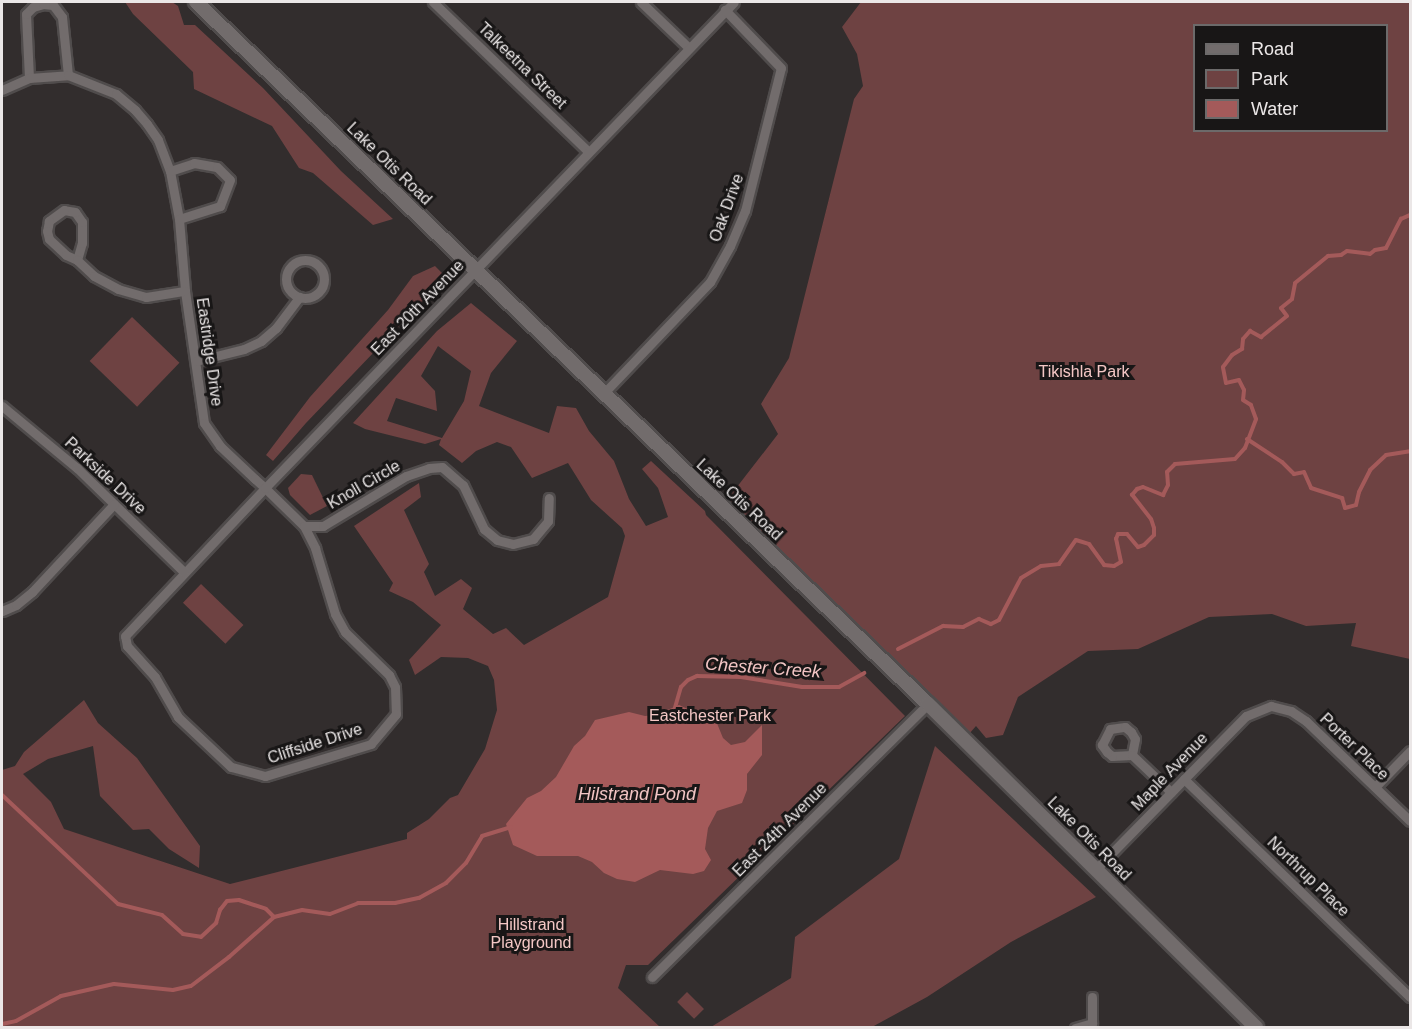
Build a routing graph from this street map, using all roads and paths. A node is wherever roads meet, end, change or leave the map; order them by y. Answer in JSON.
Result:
{"nodes":[{"id":1,"x":196,"y":2,"type":"edge"},
{"id":2,"x":433,"y":2,"type":"edge"},
{"id":3,"x":641,"y":2,"type":"edge"},
{"id":4,"x":734,"y":2,"type":"edge"},
{"id":5,"x":726,"y":10,"type":"junction"},
{"id":6,"x":689,"y":48,"type":"junction"},
{"id":7,"x":69,"y":75,"type":"junction"},
{"id":8,"x":29,"y":78,"type":"junction"},
{"id":9,"x":2,"y":90,"type":"edge"},
{"id":10,"x":589,"y":152,"type":"junction"},
{"id":11,"x":170,"y":171,"type":"junction"},
{"id":12,"x":179,"y":219,"type":"junction"},
{"id":13,"x":77,"y":260,"type":"junction"},
{"id":14,"x":475,"y":270,"type":"junction"},
{"id":15,"x":185,"y":291,"type":"junction"},
{"id":16,"x":299,"y":297,"type":"junction"},
{"id":17,"x":196,"y":361,"type":"junction"},
{"id":18,"x":603,"y":394,"type":"junction"},
{"id":19,"x":2,"y":406,"type":"edge"},
{"id":20,"x":265,"y":488,"type":"junction"},
{"id":21,"x":549,"y":498,"type":"dead end"},
{"id":22,"x":114,"y":504,"type":"junction"},
{"id":23,"x":304,"y":526,"type":"junction"},
{"id":24,"x":184,"y":572,"type":"junction"},
{"id":25,"x":2,"y":612,"type":"edge"},
{"id":26,"x":125,"y":636,"type":"joint"},
{"id":27,"x":396,"y":687,"type":"joint"},
{"id":28,"x":928,"y":704,"type":"junction"},
{"id":29,"x":1270,"y":706,"type":"joint"},
{"id":30,"x":1410,"y":750,"type":"edge"},
{"id":31,"x":1132,"y":755,"type":"dead end"},
{"id":32,"x":1184,"y":779,"type":"junction"},
{"id":33,"x":1375,"y":788,"type":"junction"},
{"id":34,"x":1171,"y":792,"type":"junction"},
{"id":35,"x":1410,"y":821,"type":"edge"},
{"id":36,"x":1096,"y":869,"type":"junction"},
{"id":37,"x":652,"y":977,"type":"dead end"},
{"id":38,"x":1092,"y":997,"type":"dead end"},
{"id":39,"x":1410,"y":997,"type":"edge"},
{"id":40,"x":1097,"y":1025,"type":"edge"},
{"id":41,"x":1074,"y":1028,"type":"edge"},
{"id":42,"x":1256,"y":1028,"type":"edge"}],
"edges":[{"from":1,"to":14,"type":"main road","name":"Lake Otis Road"},
{"from":2,"to":10,"type":"street","name":"Talkeetna Street"},
{"from":3,"to":6,"type":"street"},
{"from":4,"to":5,"type":"street","name":"East 20th Avenue"},
{"from":5,"to":6,"type":"street","name":"East 20th Avenue"},
{"from":5,"to":18,"type":"street","name":"Oak Drive"},
{"from":6,"to":10,"type":"street","name":"East 20th Avenue"},
{"from":7,"to":8,"type":"street","name":"Eastridge Drive"},
{"from":7,"to":8,"type":"street"},
{"from":7,"to":11,"type":"street","name":"Eastridge Drive"},
{"from":8,"to":9,"type":"street","name":"Eastridge Drive"},
{"from":10,"to":14,"type":"street","name":"East 20th Avenue"},
{"from":11,"to":12,"type":"street","name":"Eastridge Drive"},
{"from":11,"to":12,"type":"street"},
{"from":12,"to":15,"type":"street","name":"Eastridge Drive"},
{"from":13,"to":13,"type":"street"},
{"from":13,"to":15,"type":"street"},
{"from":14,"to":18,"type":"main road","name":"Lake Otis Road"},
{"from":14,"to":20,"type":"street","name":"East 20th Avenue"},
{"from":15,"to":17,"type":"street","name":"Eastridge Drive"},
{"from":16,"to":16,"type":"street"},
{"from":16,"to":17,"type":"street"},
{"from":17,"to":20,"type":"street","name":"Eastridge Drive"},
{"from":18,"to":28,"type":"main road","name":"Lake Otis Road"},
{"from":19,"to":22,"type":"street","name":"Parkside Drive"},
{"from":20,"to":23,"type":"street","name":"Eastridge Drive"},
{"from":20,"to":24,"type":"street","name":"East 20th Avenue"},
{"from":21,"to":23,"type":"street","name":"Knoll Circle"},
{"from":22,"to":24,"type":"street","name":"Parkside Drive"},
{"from":22,"to":25,"type":"street"},
{"from":23,"to":27,"type":"street","name":"Eastridge Drive"},
{"from":24,"to":26,"type":"street","name":"East 20th Avenue"},
{"from":26,"to":27,"type":"street","name":"Cliffside Drive"},
{"from":28,"to":36,"type":"main road","name":"Lake Otis Road"},
{"from":28,"to":37,"type":"street","name":"East 24th Avenue"},
{"from":29,"to":32,"type":"street","name":"Maple Avenue"},
{"from":29,"to":33,"type":"street","name":"Porter Place"},
{"from":30,"to":33,"type":"street"},
{"from":31,"to":34,"type":"street"},
{"from":32,"to":34,"type":"street","name":"Maple Avenue"},
{"from":32,"to":39,"type":"street","name":"Northrup Place"},
{"from":33,"to":35,"type":"street","name":"Porter Place"},
{"from":34,"to":36,"type":"street","name":"Maple Avenue"},
{"from":36,"to":42,"type":"main road","name":"Lake Otis Road"},
{"from":38,"to":40,"type":"street"},
{"from":40,"to":41,"type":"street"}]}
